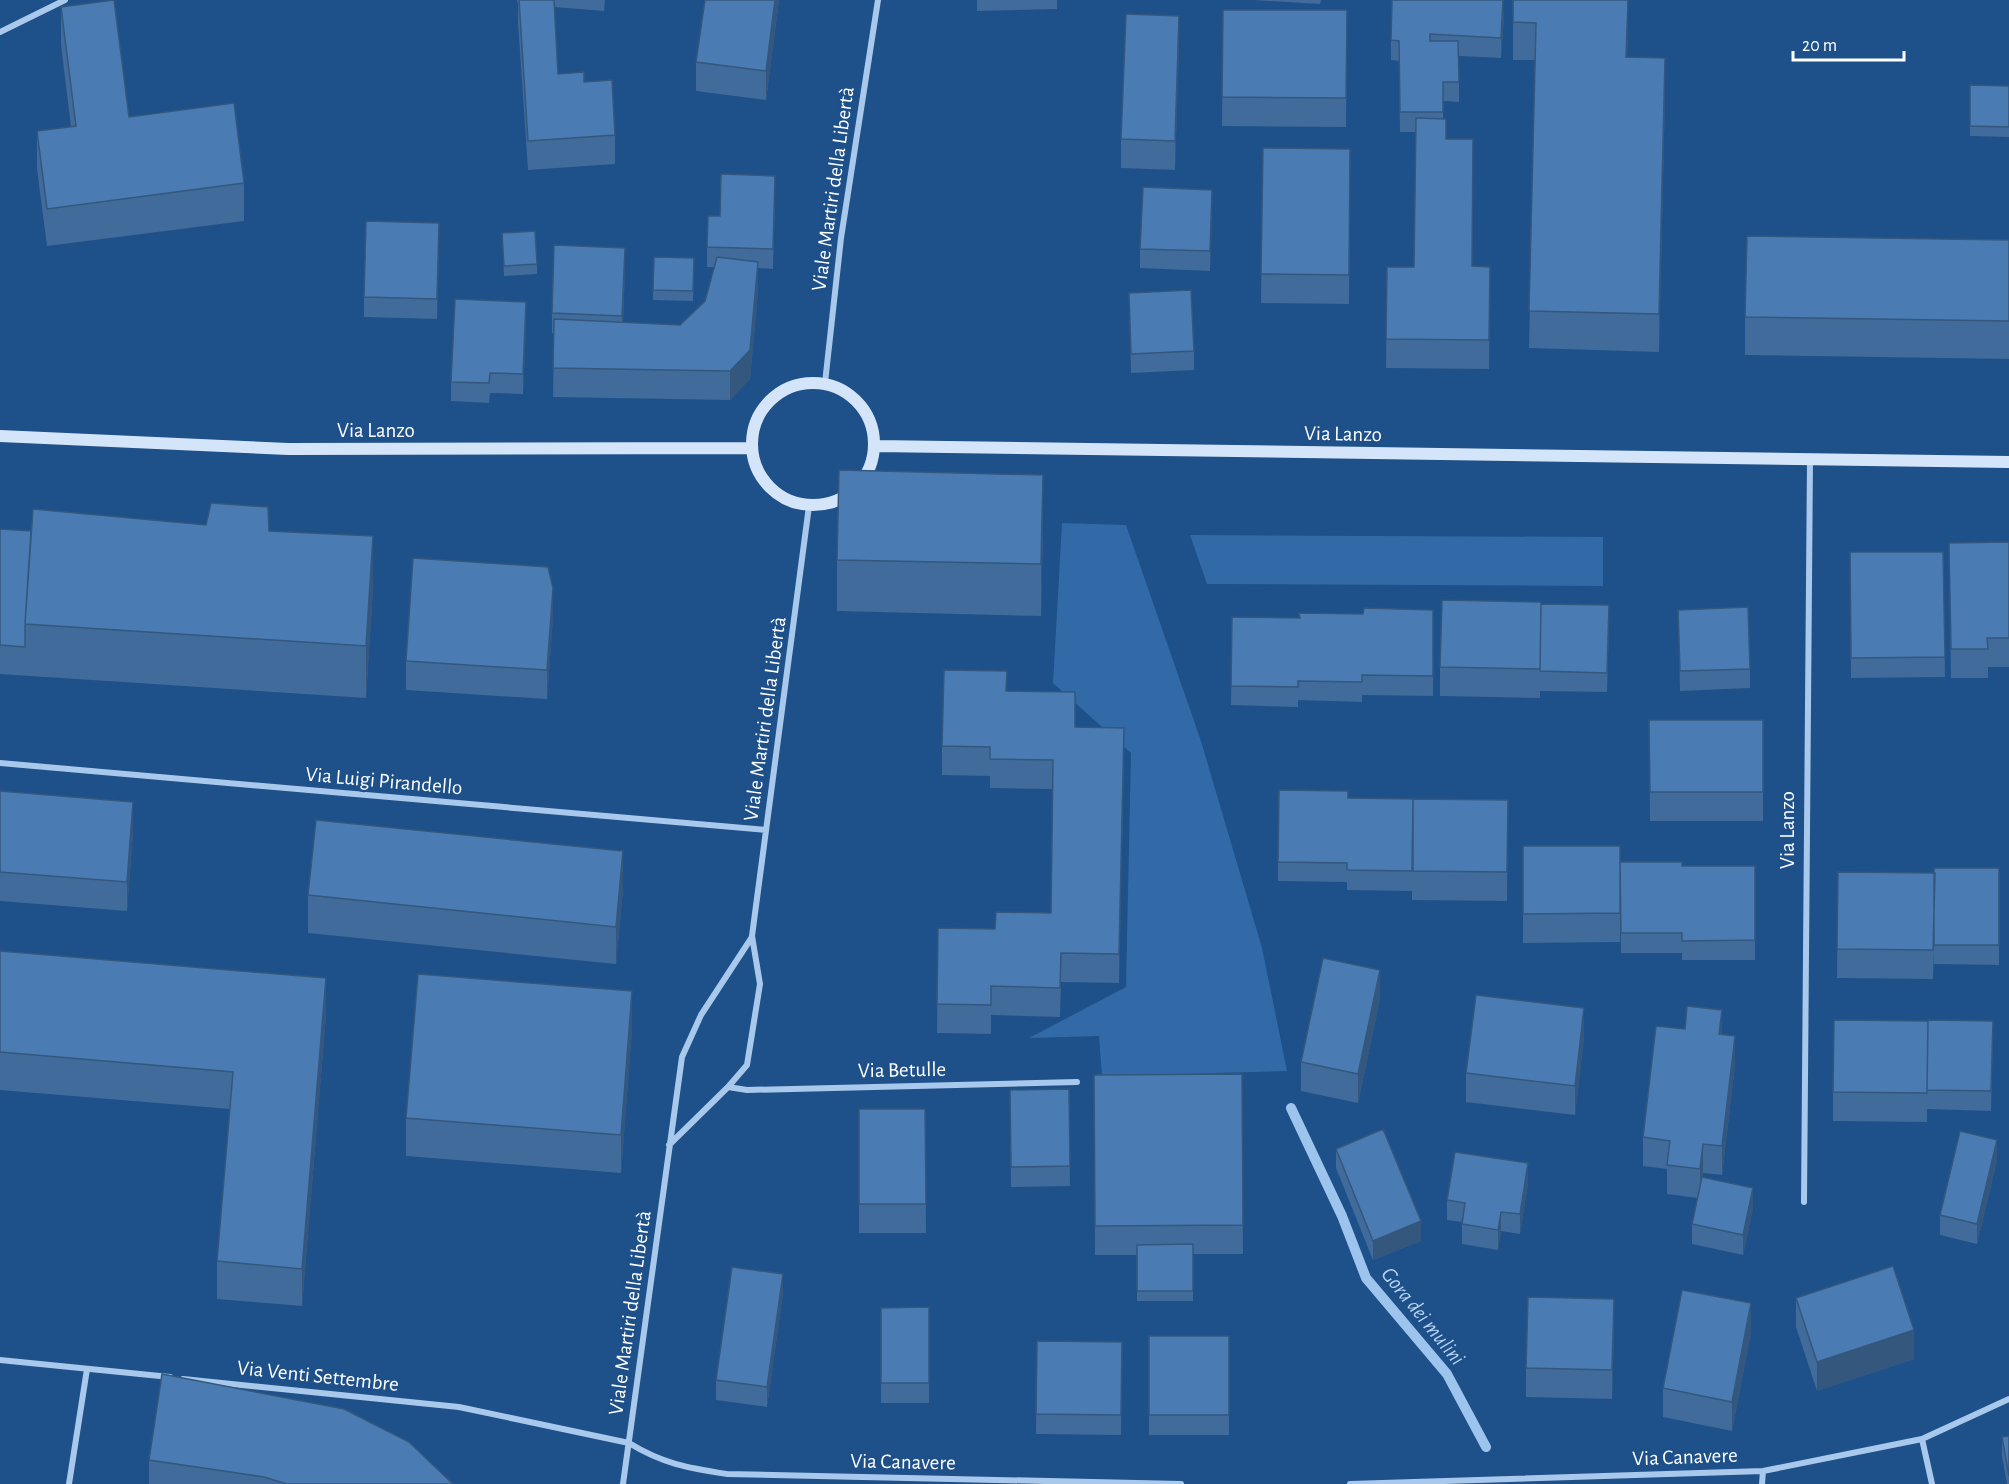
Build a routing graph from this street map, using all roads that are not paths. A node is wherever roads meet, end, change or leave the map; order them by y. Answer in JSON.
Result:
{"nodes":[{"id":1,"x":65,"y":0,"type":"edge"},
{"id":2,"x":878,"y":0,"type":"edge"},
{"id":3,"x":0,"y":32,"type":"edge"},
{"id":4,"x":825,"y":383,"type":"junction"},
{"id":5,"x":0,"y":436,"type":"edge"},
{"id":6,"x":876,"y":446,"type":"junction"},
{"id":7,"x":752,"y":448,"type":"junction"},
{"id":8,"x":1810,"y":459,"type":"junction"},
{"id":9,"x":2009,"y":462,"type":"edge"},
{"id":10,"x":809,"y":506,"type":"junction"},
{"id":11,"x":0,"y":763,"type":"edge"},
{"id":12,"x":766,"y":830,"type":"junction"},
{"id":13,"x":752,"y":936,"type":"junction"},
{"id":14,"x":1077,"y":1082,"type":"dead end"},
{"id":15,"x":728,"y":1087,"type":"junction"},
{"id":16,"x":669,"y":1145,"type":"junction"},
{"id":17,"x":1804,"y":1202,"type":"dead end"},
{"id":18,"x":0,"y":1360,"type":"edge"},
{"id":19,"x":87,"y":1369,"type":"junction"},
{"id":20,"x":2009,"y":1399,"type":"edge"},
{"id":21,"x":1922,"y":1439,"type":"junction"},
{"id":22,"x":629,"y":1443,"type":"junction"},
{"id":23,"x":1763,"y":1471,"type":"junction"},
{"id":24,"x":69,"y":1484,"type":"edge"},
{"id":25,"x":623,"y":1484,"type":"edge"},
{"id":26,"x":1181,"y":1484,"type":"edge"},
{"id":27,"x":1350,"y":1484,"type":"edge"},
{"id":28,"x":1396,"y":1484,"type":"edge"},
{"id":29,"x":1762,"y":1484,"type":"edge"},
{"id":30,"x":1932,"y":1484,"type":"edge"}],
"edges":[{"from":1,"to":3,"type":"street"},
{"from":2,"to":4,"type":"street","name":"Viale Martiri della Libertà"},
{"from":4,"to":6,"type":"street"},
{"from":4,"to":7,"type":"street"},
{"from":5,"to":7,"type":"street","name":"Via Lanzo"},
{"from":6,"to":8,"type":"street","name":"Via Lanzo"},
{"from":6,"to":10,"type":"street"},
{"from":7,"to":10,"type":"street"},
{"from":8,"to":9,"type":"street","name":"Via Lanzo"},
{"from":8,"to":17,"type":"street","name":"Via Lanzo"},
{"from":10,"to":12,"type":"street","name":"Viale Martiri della Libertà"},
{"from":11,"to":12,"type":"street","name":"Via Luigi Pirandello"},
{"from":12,"to":13,"type":"street","name":"Viale Martiri della Libertà"},
{"from":13,"to":15,"type":"street","name":"Viale Martiri della Libertà"},
{"from":13,"to":16,"type":"street","name":"Viale Martiri della Libertà"},
{"from":14,"to":15,"type":"street","name":"Via Betulle"},
{"from":15,"to":16,"type":"street","name":"Viale Martiri della Libertà"},
{"from":16,"to":22,"type":"street","name":"Viale Martiri della Libertà"},
{"from":18,"to":19,"type":"street","name":"Via Venti Settembre"},
{"from":19,"to":22,"type":"street","name":"Via Venti Settembre"},
{"from":19,"to":24,"type":"street"},
{"from":20,"to":21,"type":"street","name":"Via Canavere"},
{"from":21,"to":23,"type":"street","name":"Via Canavere"},
{"from":21,"to":30,"type":"street"},
{"from":22,"to":25,"type":"street","name":"Viale Martiri della Libertà"},
{"from":22,"to":26,"type":"street","name":"Via Canavere"},
{"from":23,"to":28,"type":"street","name":"Via Canavere"},
{"from":23,"to":29,"type":"street"},
{"from":27,"to":28,"type":"street","name":"Via Canavere"}]}
